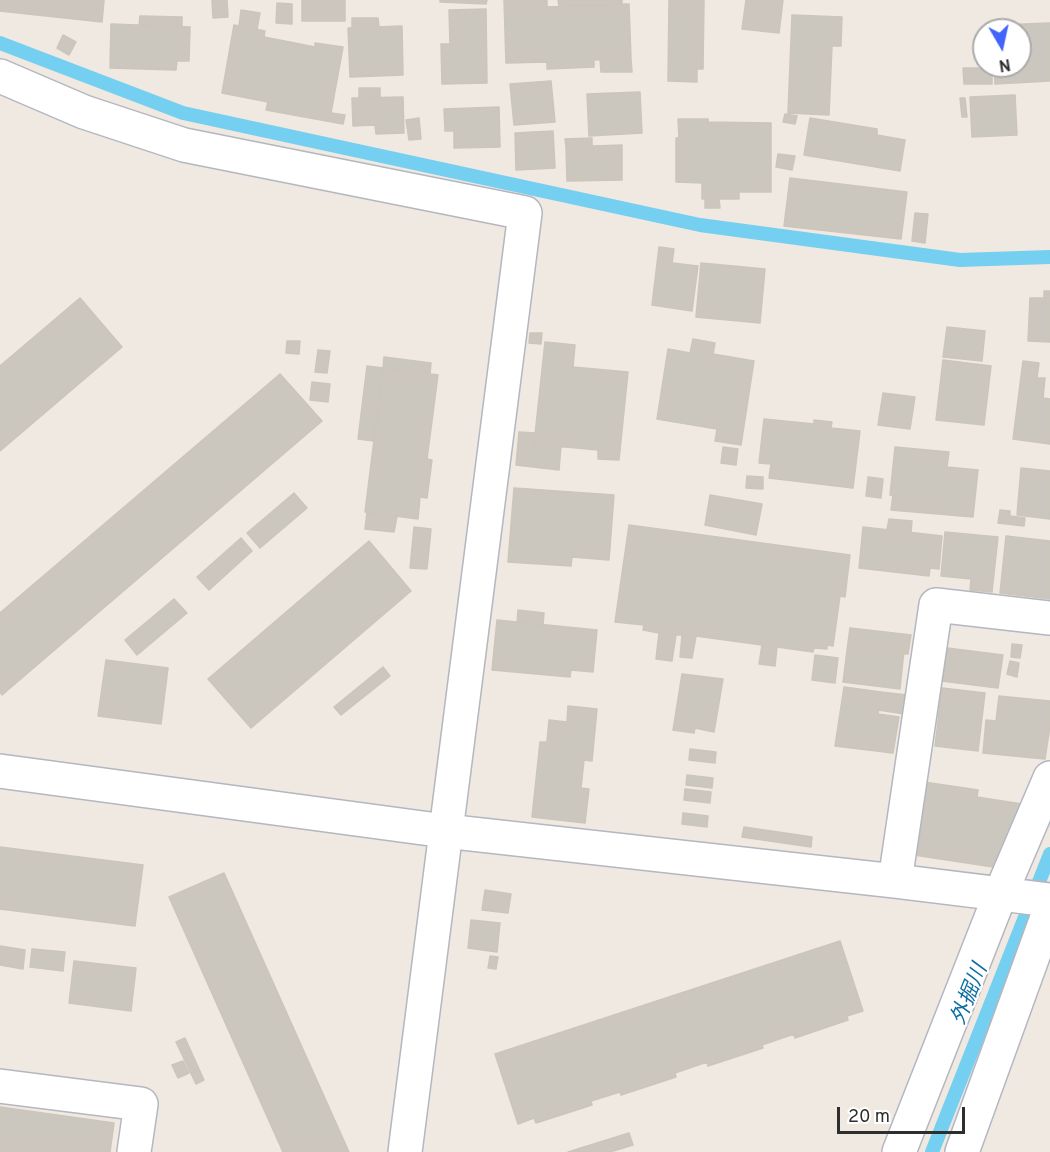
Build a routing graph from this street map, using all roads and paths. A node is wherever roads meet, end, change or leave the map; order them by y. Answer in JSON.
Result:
{"nodes":[{"id":1,"x":0,"y":75,"type":"edge"},
{"id":2,"x":1050,"y":618,"type":"edge"},
{"id":3,"x":0,"y":771,"type":"edge"},
{"id":4,"x":1050,"y":778,"type":"edge"},
{"id":5,"x":445,"y":831,"type":"junction"},
{"id":6,"x":895,"y":880,"type":"junction"},
{"id":7,"x":1000,"y":895,"type":"junction"},
{"id":8,"x":1050,"y":900,"type":"edge"},
{"id":9,"x":1050,"y":909,"type":"edge"},
{"id":10,"x":0,"y":1086,"type":"edge"},
{"id":11,"x":134,"y":1152,"type":"edge"},
{"id":12,"x":405,"y":1152,"type":"edge"},
{"id":13,"x":898,"y":1152,"type":"edge"},
{"id":14,"x":962,"y":1152,"type":"edge"}],
"edges":[{"from":1,"to":5,"type":"street"},
{"from":2,"to":6,"type":"street"},
{"from":3,"to":5,"type":"street"},
{"from":4,"to":7,"type":"street"},
{"from":5,"to":6,"type":"street"},
{"from":5,"to":12,"type":"street"},
{"from":6,"to":7,"type":"street"},
{"from":7,"to":8,"type":"street"},
{"from":7,"to":13,"type":"street"},
{"from":9,"to":14,"type":"street"},
{"from":10,"to":11,"type":"street"}]}
